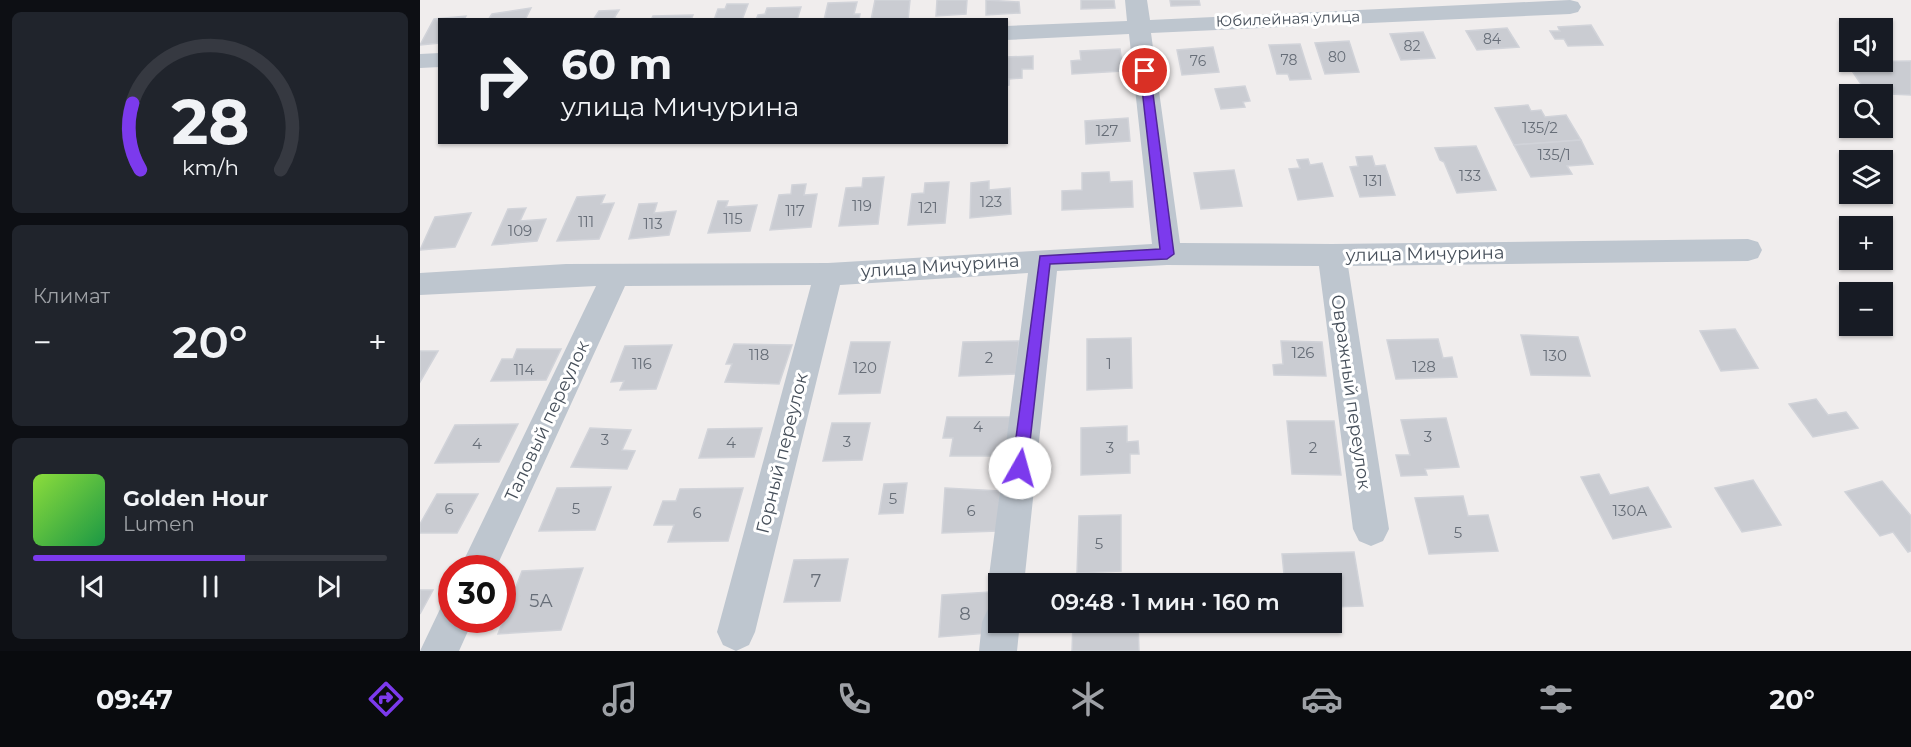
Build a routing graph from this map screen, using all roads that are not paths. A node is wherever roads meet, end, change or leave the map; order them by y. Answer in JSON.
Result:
{"nodes":[{"id":1,"x":1136,"y":0,"type":"edge"},
{"id":2,"x":1570,"y":7,"type":"dead end"},
{"id":3,"x":1140,"y":26,"type":"junction"},
{"id":4,"x":1008,"y":33,"type":"edge"},
{"id":5,"x":438,"y":60,"type":"edge"},
{"id":6,"x":420,"y":61,"type":"edge"},
{"id":7,"x":1748,"y":250,"type":"dead end"},
{"id":8,"x":1167,"y":254,"type":"junction"},
{"id":9,"x":1332,"y":255,"type":"junction"},
{"id":10,"x":1044,"y":260,"type":"junction"},
{"id":11,"x":616,"y":274,"type":"junction"},
{"id":12,"x":828,"y":274,"type":"junction"},
{"id":13,"x":420,"y":284,"type":"edge"},
{"id":14,"x":1371,"y":529,"type":"dead end"},
{"id":15,"x":484,"y":555,"type":"edge"},
{"id":16,"x":1007,"y":573,"type":"edge"},
{"id":17,"x":736,"y":632,"type":"dead end"},
{"id":18,"x":448,"y":633,"type":"edge"},
{"id":19,"x":439,"y":651,"type":"edge"}],
"edges":[{"from":1,"to":3,"type":"street"},
{"from":2,"to":3,"type":"street","name":"Юбилейная улица"},
{"from":3,"to":4,"type":"street","name":"Юбилейная улица"},
{"from":3,"to":8,"type":"street"},
{"from":5,"to":6,"type":"street"},
{"from":7,"to":9,"type":"street","name":"улица Мичурина"},
{"from":8,"to":9,"type":"street","name":"улица Мичурина"},
{"from":8,"to":10,"type":"street","name":"улица Мичурина"},
{"from":9,"to":14,"type":"street","name":"Овражный переулок"},
{"from":10,"to":12,"type":"street","name":"улица Мичурина"},
{"from":10,"to":16,"type":"street"},
{"from":11,"to":12,"type":"street","name":"улица Мичурина"},
{"from":11,"to":13,"type":"street","name":"улица Мичурина"},
{"from":11,"to":15,"type":"street","name":"Таловый переулок"},
{"from":12,"to":17,"type":"street","name":"Горный переулок"},
{"from":18,"to":19,"type":"street"}]}
